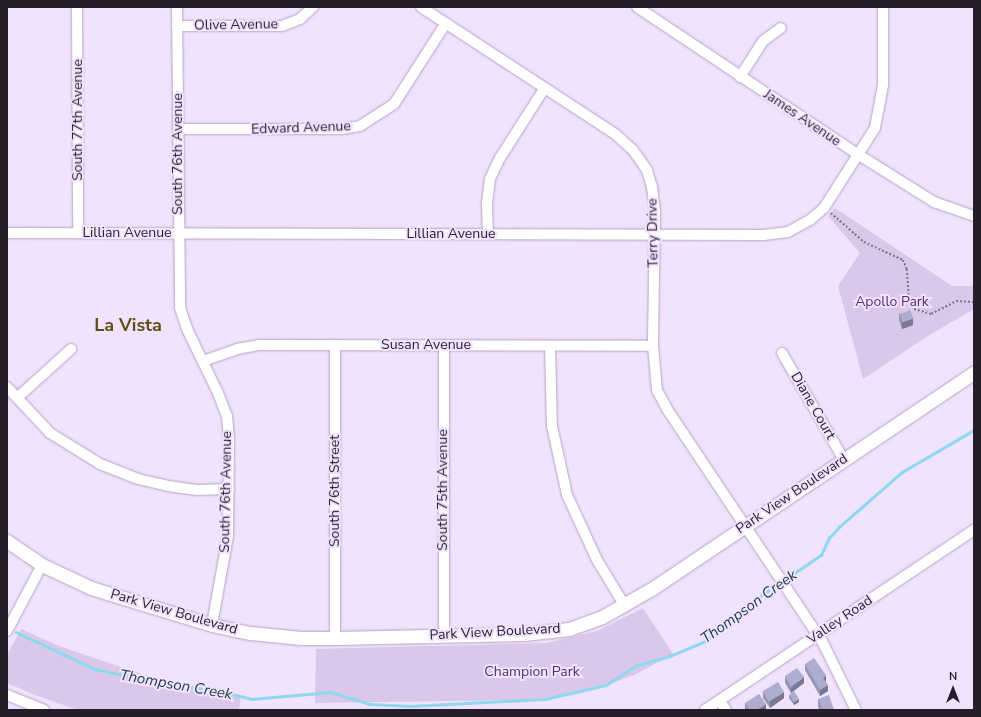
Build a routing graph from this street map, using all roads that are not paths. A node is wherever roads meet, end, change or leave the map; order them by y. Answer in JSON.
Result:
{"nodes":[{"id":1,"x":77,"y":7,"type":"edge"},
{"id":2,"x":177,"y":7,"type":"edge"},
{"id":3,"x":313,"y":7,"type":"edge"},
{"id":4,"x":422,"y":7,"type":"edge"},
{"id":5,"x":637,"y":7,"type":"edge"},
{"id":6,"x":883,"y":7,"type":"edge"},
{"id":7,"x":446,"y":23,"type":"junction"},
{"id":8,"x":177,"y":26,"type":"junction"},
{"id":9,"x":781,"y":28,"type":"dead end"},
{"id":10,"x":740,"y":77,"type":"junction"},
{"id":11,"x":544,"y":89,"type":"junction"},
{"id":12,"x":178,"y":129,"type":"junction"},
{"id":13,"x":859,"y":155,"type":"junction"},
{"id":14,"x":974,"y":216,"type":"edge"},
{"id":15,"x":78,"y":232,"type":"junction"},
{"id":16,"x":7,"y":233,"type":"edge"},
{"id":17,"x":178,"y":233,"type":"junction"},
{"id":18,"x":488,"y":234,"type":"junction"},
{"id":19,"x":655,"y":234,"type":"junction"},
{"id":20,"x":335,"y":345,"type":"junction"},
{"id":21,"x":444,"y":345,"type":"junction"},
{"id":22,"x":550,"y":346,"type":"junction"},
{"id":23,"x":653,"y":346,"type":"junction"},
{"id":24,"x":71,"y":349,"type":"dead end"},
{"id":25,"x":782,"y":353,"type":"dead end"},
{"id":26,"x":203,"y":361,"type":"junction"},
{"id":27,"x":974,"y":372,"type":"edge"},
{"id":28,"x":7,"y":387,"type":"edge"},
{"id":29,"x":18,"y":398,"type":"junction"},
{"id":30,"x":844,"y":460,"type":"junction"},
{"id":31,"x":229,"y":489,"type":"junction"},
{"id":32,"x":744,"y":526,"type":"junction"},
{"id":33,"x":974,"y":530,"type":"edge"},
{"id":34,"x":7,"y":541,"type":"edge"},
{"id":35,"x":42,"y":565,"type":"junction"},
{"id":36,"x":625,"y":606,"type":"junction"},
{"id":37,"x":212,"y":625,"type":"junction"},
{"id":38,"x":7,"y":631,"type":"edge"},
{"id":39,"x":818,"y":635,"type":"junction"},
{"id":40,"x":444,"y":636,"type":"junction"},
{"id":41,"x":335,"y":638,"type":"junction"},
{"id":42,"x":7,"y":695,"type":"edge"},
{"id":43,"x":720,"y":701,"type":"junction"},
{"id":44,"x":44,"y":710,"type":"edge"},
{"id":45,"x":705,"y":710,"type":"edge"},
{"id":46,"x":726,"y":710,"type":"edge"},
{"id":47,"x":856,"y":710,"type":"edge"}],
"edges":[{"from":1,"to":15,"type":"street","name":"South 77th Avenue"},
{"from":2,"to":8,"type":"street","name":"South 76th Avenue"},
{"from":3,"to":8,"type":"street","name":"Olive Avenue"},
{"from":4,"to":7,"type":"street","name":"Terry Drive"},
{"from":5,"to":10,"type":"street","name":"James Avenue"},
{"from":6,"to":13,"type":"street","name":"Lillian Avenue"},
{"from":7,"to":11,"type":"street","name":"Terry Drive"},
{"from":7,"to":12,"type":"street","name":"Edward Avenue"},
{"from":8,"to":12,"type":"street","name":"South 76th Avenue"},
{"from":9,"to":10,"type":"street"},
{"from":10,"to":13,"type":"street","name":"James Avenue"},
{"from":11,"to":18,"type":"street"},
{"from":11,"to":19,"type":"street","name":"Terry Drive"},
{"from":12,"to":17,"type":"street","name":"South 76th Avenue"},
{"from":13,"to":14,"type":"street","name":"James Avenue"},
{"from":13,"to":19,"type":"street","name":"Lillian Avenue"},
{"from":15,"to":16,"type":"street","name":"Lillian Avenue"},
{"from":15,"to":17,"type":"street","name":"Lillian Avenue"},
{"from":17,"to":18,"type":"street","name":"Lillian Avenue"},
{"from":17,"to":26,"type":"street","name":"South 76th Avenue"},
{"from":18,"to":19,"type":"street","name":"Lillian Avenue"},
{"from":19,"to":23,"type":"street","name":"Terry Drive"},
{"from":20,"to":21,"type":"street","name":"Susan Avenue"},
{"from":20,"to":26,"type":"street","name":"Susan Avenue"},
{"from":20,"to":41,"type":"street","name":"South 76th Street"},
{"from":21,"to":22,"type":"street","name":"Susan Avenue"},
{"from":21,"to":40,"type":"street","name":"South 75th Avenue"},
{"from":22,"to":23,"type":"street","name":"Susan Avenue"},
{"from":22,"to":36,"type":"street"},
{"from":23,"to":32,"type":"street","name":"Terry Drive"},
{"from":24,"to":29,"type":"street"},
{"from":25,"to":30,"type":"street","name":"Diane Court"},
{"from":26,"to":31,"type":"street","name":"South 76th Avenue"},
{"from":27,"to":30,"type":"street","name":"Park View Boulevard"},
{"from":28,"to":29,"type":"street"},
{"from":29,"to":31,"type":"street"},
{"from":30,"to":32,"type":"street","name":"Park View Boulevard"},
{"from":31,"to":37,"type":"street","name":"South 76th Avenue"},
{"from":32,"to":36,"type":"street","name":"Park View Boulevard"},
{"from":32,"to":39,"type":"street","name":"Terry Drive"},
{"from":33,"to":39,"type":"street","name":"Valley Road"},
{"from":34,"to":35,"type":"street","name":"Park View Boulevard"},
{"from":35,"to":37,"type":"street","name":"Park View Boulevard"},
{"from":35,"to":38,"type":"street"},
{"from":36,"to":40,"type":"street","name":"Park View Boulevard"},
{"from":37,"to":41,"type":"street","name":"Park View Boulevard"},
{"from":39,"to":43,"type":"street","name":"Valley Road"},
{"from":39,"to":47,"type":"street","name":"Terry Drive"},
{"from":40,"to":41,"type":"street","name":"Park View Boulevard"},
{"from":42,"to":44,"type":"street"},
{"from":43,"to":45,"type":"street","name":"Valley Road"},
{"from":43,"to":46,"type":"street"}]}
